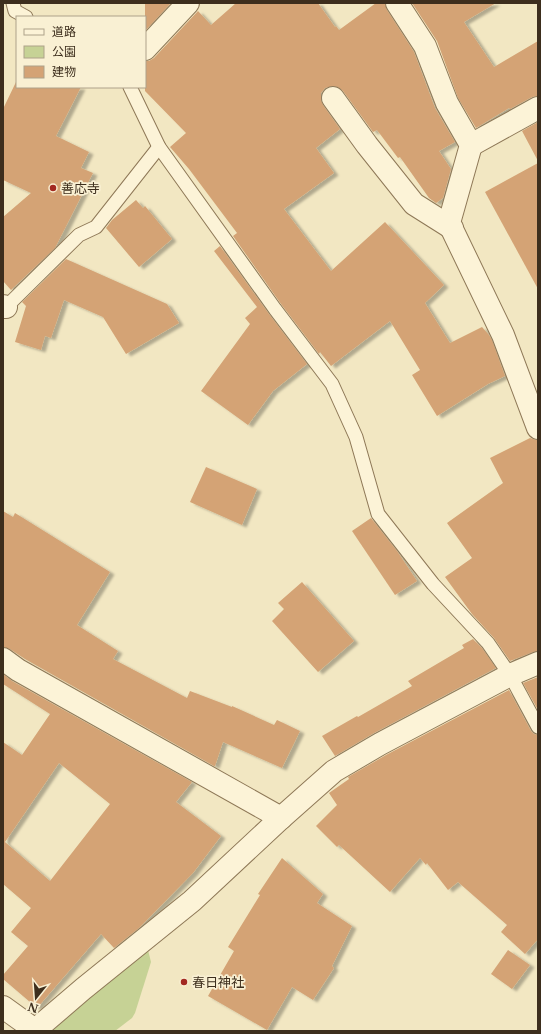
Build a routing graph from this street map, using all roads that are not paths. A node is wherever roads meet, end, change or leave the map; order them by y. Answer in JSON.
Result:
{"nodes":[{"id":1,"x":13,"y":3,"type":"edge"},
{"id":2,"x":188,"y":3,"type":"edge"},
{"id":3,"x":397,"y":3,"type":"edge"},
{"id":4,"x":24,"y":16,"type":"edge"},
{"id":5,"x":146,"y":48,"type":"edge"},
{"id":6,"x":130,"y":88,"type":"edge"},
{"id":7,"x":333,"y":98,"type":"dead end"},
{"id":8,"x":538,"y":108,"type":"edge"},
{"id":9,"x":471,"y":145,"type":"junction"},
{"id":10,"x":160,"y":147,"type":"junction"},
{"id":11,"x":452,"y":228,"type":"junction"},
{"id":12,"x":5,"y":306,"type":"edge"},
{"id":13,"x":538,"y":428,"type":"edge"},
{"id":14,"x":3,"y":659,"type":"edge"},
{"id":15,"x":538,"y":663,"type":"edge"},
{"id":16,"x":510,"y":675,"type":"junction"},
{"id":17,"x":538,"y":727,"type":"edge"},
{"id":18,"x":282,"y":818,"type":"junction"},
{"id":19,"x":3,"y":1007,"type":"edge"},
{"id":20,"x":34,"y":1031,"type":"edge"}],
"edges":[{"from":1,"to":4,"type":"lane"},
{"from":2,"to":5,"type":"street"},
{"from":3,"to":9,"type":"street"},
{"from":6,"to":10,"type":"lane"},
{"from":7,"to":11,"type":"street"},
{"from":8,"to":9,"type":"street"},
{"from":9,"to":11,"type":"street"},
{"from":10,"to":12,"type":"lane"},
{"from":10,"to":16,"type":"lane"},
{"from":11,"to":13,"type":"street"},
{"from":14,"to":18,"type":"street"},
{"from":15,"to":16,"type":"street"},
{"from":16,"to":17,"type":"lane"},
{"from":16,"to":18,"type":"street"},
{"from":18,"to":20,"type":"street"},
{"from":19,"to":20,"type":"street"}]}
